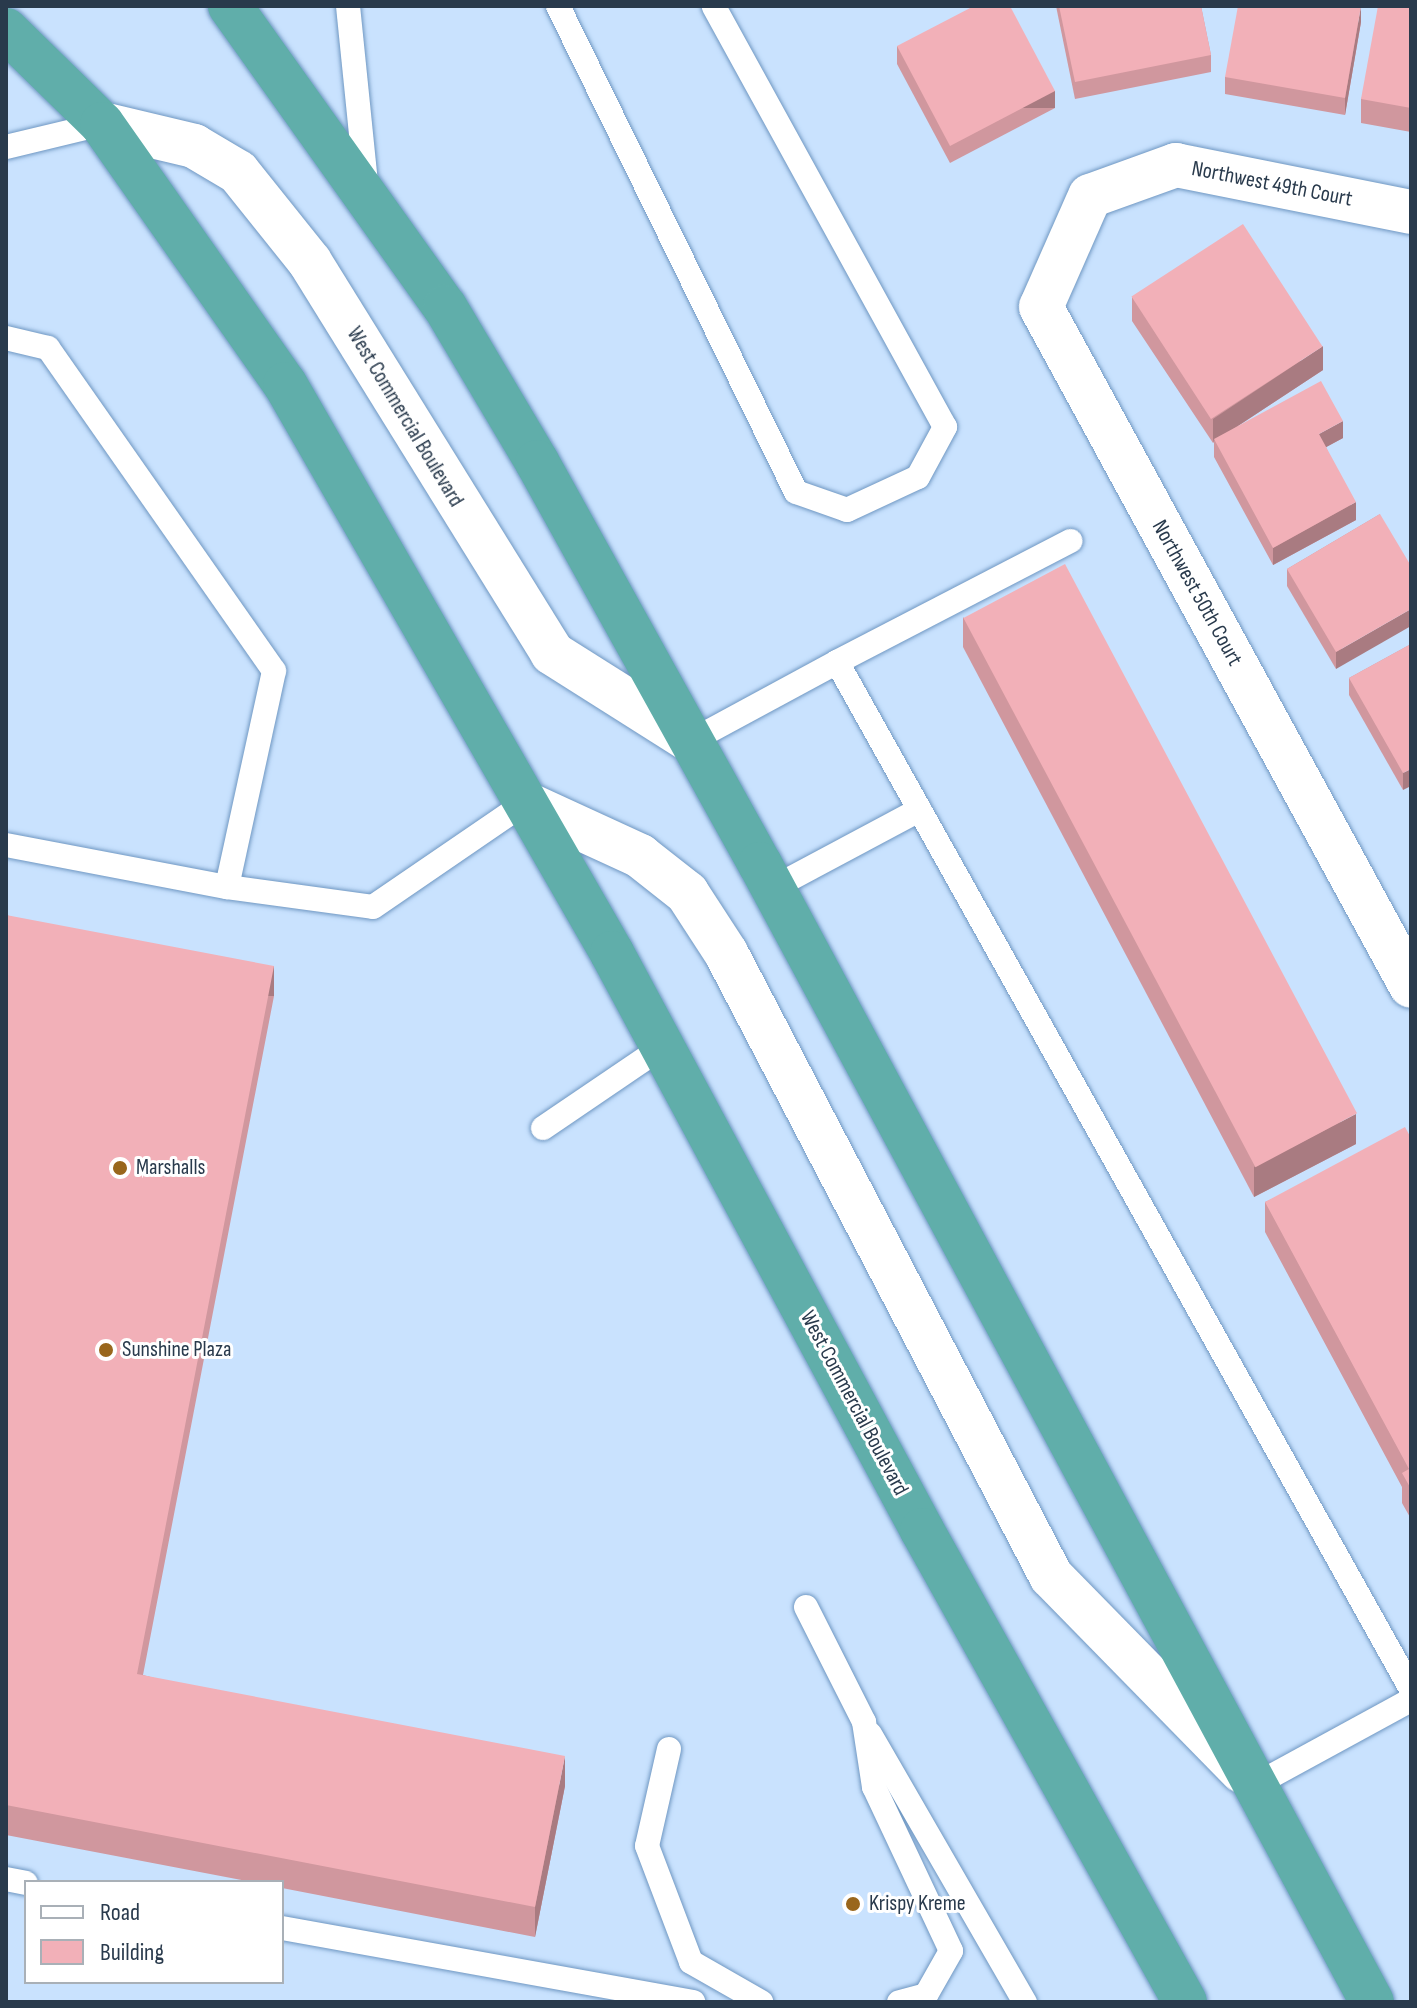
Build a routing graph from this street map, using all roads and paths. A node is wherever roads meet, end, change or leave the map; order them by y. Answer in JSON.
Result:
{"nodes":[{"id":1,"x":230,"y":6,"type":"edge"},
{"id":2,"x":348,"y":6,"type":"edge"},
{"id":3,"x":558,"y":6,"type":"edge"},
{"id":4,"x":714,"y":6,"type":"edge"},
{"id":5,"x":6,"y":30,"type":"edge"},
{"id":6,"x":102,"y":124,"type":"junction"},
{"id":7,"x":6,"y":147,"type":"edge"},
{"id":8,"x":1090,"y":196,"type":"joint"},
{"id":9,"x":368,"y":199,"type":"junction"},
{"id":10,"x":1411,"y":212,"type":"edge"},
{"id":11,"x":6,"y":338,"type":"edge"},
{"id":12,"x":1070,"y":541,"type":"dead end"},
{"id":13,"x":837,"y":662,"type":"junction"},
{"id":14,"x":691,"y":741,"type":"junction"},
{"id":15,"x":525,"y":803,"type":"junction"},
{"id":16,"x":919,"y":810,"type":"junction"},
{"id":17,"x":6,"y":845,"type":"edge"},
{"id":18,"x":227,"y":887,"type":"junction"},
{"id":19,"x":773,"y":888,"type":"junction"},
{"id":20,"x":1411,"y":986,"type":"edge"},
{"id":21,"x":662,"y":1047,"type":"junction"},
{"id":22,"x":543,"y":1128,"type":"dead end"},
{"id":23,"x":806,"y":1607,"type":"dead end"},
{"id":24,"x":1411,"y":1689,"type":"edge"},
{"id":25,"x":1411,"y":1700,"type":"edge"},
{"id":26,"x":864,"y":1722,"type":"junction"},
{"id":27,"x":669,"y":1749,"type":"dead end"},
{"id":28,"x":1255,"y":1785,"type":"junction"},
{"id":29,"x":284,"y":1928,"type":"edge"},
{"id":30,"x":693,"y":2002,"type":"edge"},
{"id":31,"x":761,"y":2002,"type":"edge"},
{"id":32,"x":899,"y":2002,"type":"edge"},
{"id":33,"x":1025,"y":2002,"type":"edge"},
{"id":34,"x":1185,"y":2002,"type":"edge"},
{"id":35,"x":1372,"y":2002,"type":"edge"}],
"edges":[{"from":1,"to":9,"type":"highway","name":"West Commercial Boulevard"},
{"from":2,"to":9,"type":"lane"},
{"from":3,"to":4,"type":"lane"},
{"from":5,"to":6,"type":"highway","name":"West Commercial Boulevard"},
{"from":6,"to":7,"type":"lane"},
{"from":6,"to":14,"type":"street","name":"West Commercial Boulevard"},
{"from":6,"to":15,"type":"highway","name":"West Commercial Boulevard"},
{"from":8,"to":10,"type":"street","name":"Northwest 49th Court"},
{"from":8,"to":20,"type":"street","name":"Northwest 50th Court"},
{"from":9,"to":14,"type":"highway","name":"West Commercial Boulevard"},
{"from":11,"to":18,"type":"lane"},
{"from":12,"to":13,"type":"lane"},
{"from":13,"to":14,"type":"lane"},
{"from":13,"to":16,"type":"lane"},
{"from":14,"to":19,"type":"highway","name":"West Commercial Boulevard"},
{"from":15,"to":18,"type":"lane"},
{"from":15,"to":21,"type":"highway","name":"West Commercial Boulevard"},
{"from":15,"to":28,"type":"street","name":"West Commercial Boulevard"},
{"from":16,"to":19,"type":"lane"},
{"from":16,"to":24,"type":"lane"},
{"from":17,"to":18,"type":"lane"},
{"from":19,"to":28,"type":"highway","name":"West Commercial Boulevard"},
{"from":21,"to":22,"type":"lane"},
{"from":21,"to":34,"type":"highway","name":"West Commercial Boulevard"},
{"from":23,"to":26,"type":"lane"},
{"from":25,"to":28,"type":"lane"},
{"from":26,"to":32,"type":"lane"},
{"from":26,"to":33,"type":"lane"},
{"from":27,"to":31,"type":"lane"},
{"from":28,"to":35,"type":"highway","name":"West Commercial Boulevard"},
{"from":29,"to":30,"type":"lane"}]}
